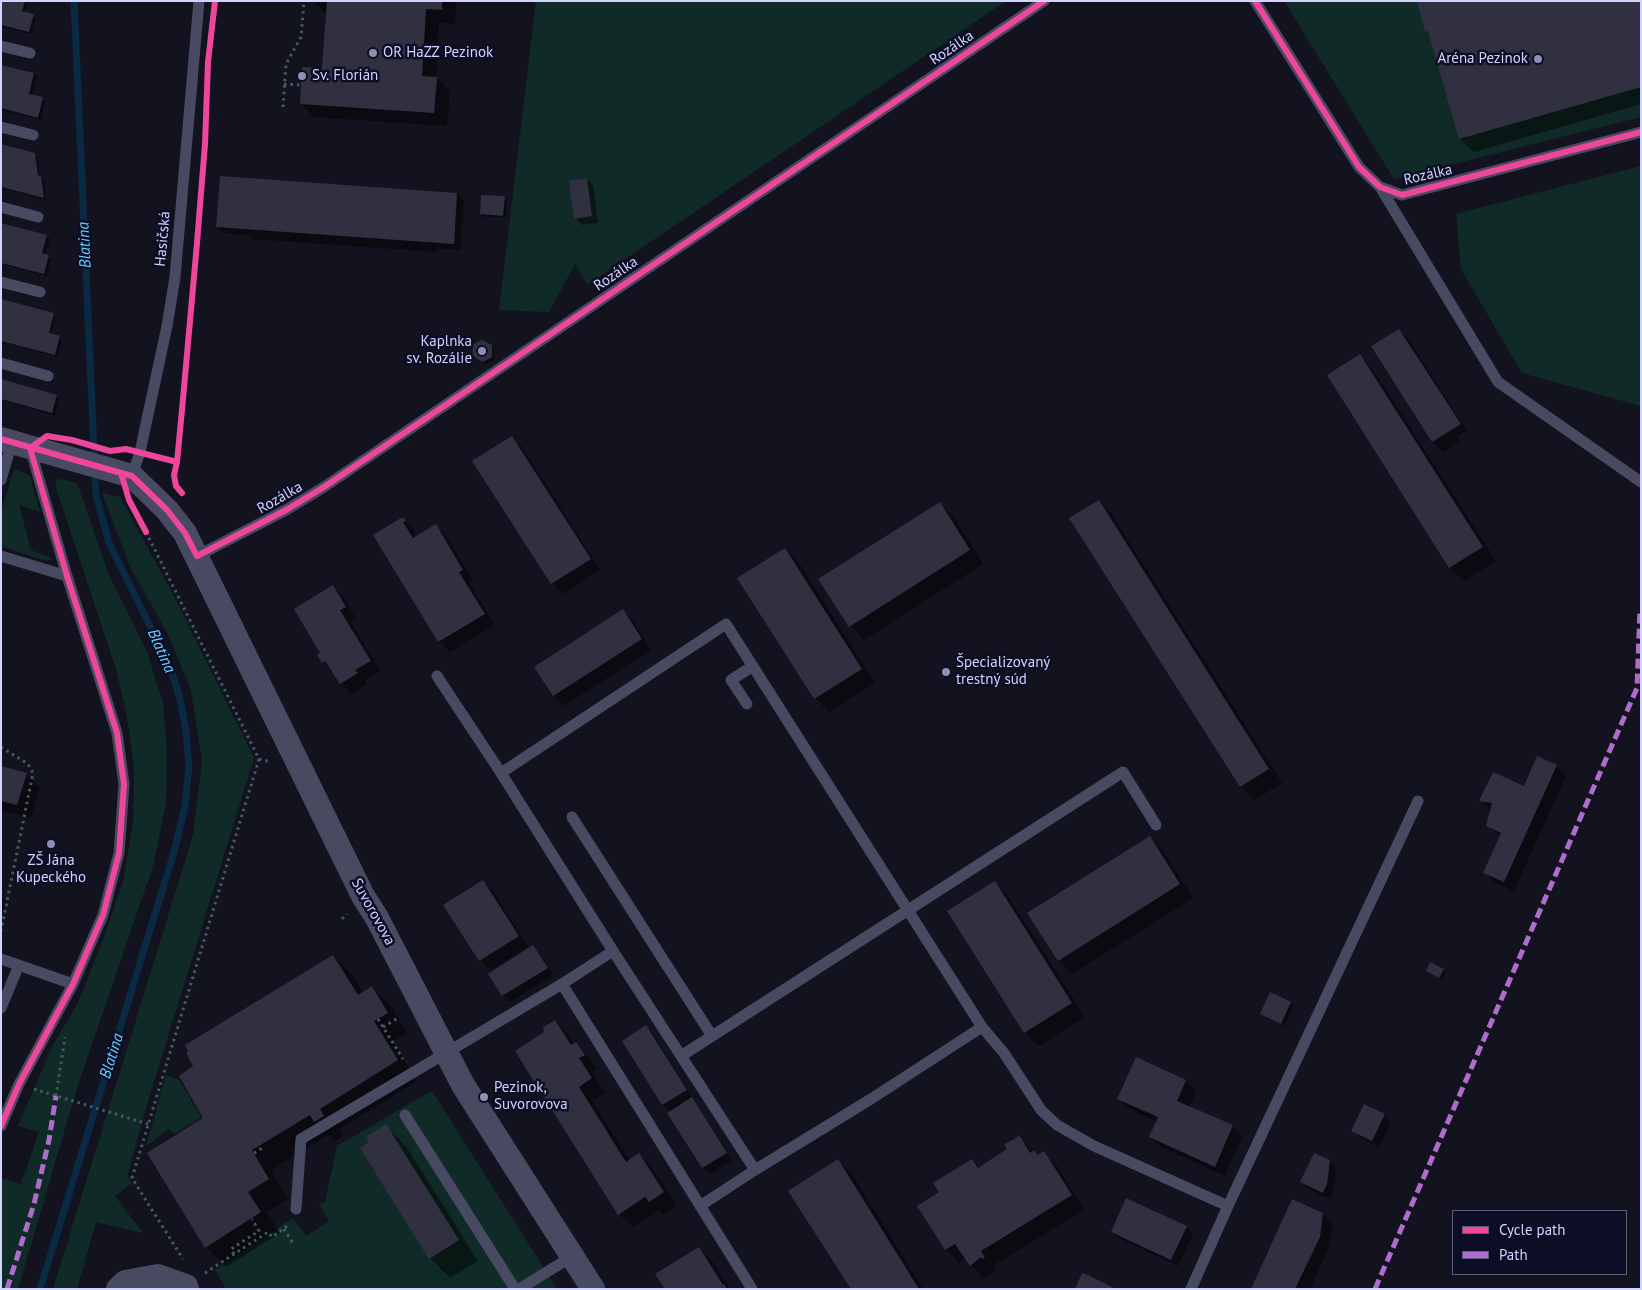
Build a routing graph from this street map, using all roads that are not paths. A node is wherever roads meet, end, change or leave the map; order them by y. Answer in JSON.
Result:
{"nodes":[{"id":1,"x":199,"y":1,"type":"edge"},
{"id":2,"x":1044,"y":1,"type":"edge"},
{"id":3,"x":1255,"y":1,"type":"edge"},
{"id":4,"x":1,"y":46,"type":"edge"},
{"id":5,"x":30,"y":53,"type":"dead end"},
{"id":6,"x":1,"y":127,"type":"edge"},
{"id":7,"x":1641,"y":132,"type":"edge"},
{"id":8,"x":33,"y":135,"type":"dead end"},
{"id":9,"x":1380,"y":187,"type":"junction"},
{"id":10,"x":1,"y":207,"type":"edge"},
{"id":11,"x":38,"y":217,"type":"dead end"},
{"id":12,"x":1,"y":282,"type":"edge"},
{"id":13,"x":40,"y":292,"type":"dead end"},
{"id":14,"x":1,"y":363,"type":"edge"},
{"id":15,"x":48,"y":376,"type":"dead end"},
{"id":16,"x":14,"y":443,"type":"edge"},
{"id":17,"x":122,"y":473,"type":"junction"},
{"id":18,"x":1,"y":480,"type":"edge"},
{"id":19,"x":1641,"y":482,"type":"edge"},
{"id":20,"x":1,"y":556,"type":"edge"},
{"id":21,"x":197,"y":556,"type":"junction"},
{"id":22,"x":67,"y":576,"type":"junction"},
{"id":23,"x":753,"y":666,"type":"junction"},
{"id":24,"x":437,"y":676,"type":"dead end"},
{"id":25,"x":747,"y":704,"type":"dead end"},
{"id":26,"x":501,"y":773,"type":"junction"},
{"id":27,"x":1418,"y":801,"type":"dead end"},
{"id":28,"x":572,"y":817,"type":"dead end"},
{"id":29,"x":1156,"y":825,"type":"dead end"},
{"id":30,"x":908,"y":910,"type":"junction"},
{"id":31,"x":613,"y":951,"type":"junction"},
{"id":32,"x":1,"y":959,"type":"edge"},
{"id":33,"x":19,"y":965,"type":"junction"},
{"id":34,"x":74,"y":984,"type":"junction"},
{"id":35,"x":562,"y":984,"type":"junction"},
{"id":36,"x":1,"y":1008,"type":"edge"},
{"id":37,"x":982,"y":1027,"type":"junction"},
{"id":38,"x":712,"y":1036,"type":"junction"},
{"id":39,"x":448,"y":1053,"type":"junction"},
{"id":40,"x":681,"y":1056,"type":"junction"},
{"id":41,"x":405,"y":1115,"type":"dead end"},
{"id":42,"x":1,"y":1126,"type":"edge"},
{"id":43,"x":755,"y":1170,"type":"junction"},
{"id":44,"x":700,"y":1206,"type":"junction"},
{"id":45,"x":1228,"y":1206,"type":"junction"},
{"id":46,"x":294,"y":1214,"type":"road end"},
{"id":47,"x":573,"y":1256,"type":"junction"},
{"id":48,"x":186,"y":1287,"type":"edge"},
{"id":49,"x":118,"y":1289,"type":"edge"},
{"id":50,"x":517,"y":1289,"type":"edge"},
{"id":51,"x":593,"y":1289,"type":"edge"},
{"id":52,"x":752,"y":1289,"type":"edge"},
{"id":53,"x":1190,"y":1289,"type":"edge"}],
"edges":[{"from":1,"to":17,"type":"lane","name":"Hasičská"},
{"from":2,"to":21,"type":"lane","name":"Rozálka"},
{"from":3,"to":9,"type":"lane","name":"Rozálka"},
{"from":4,"to":5,"type":"lane"},
{"from":6,"to":8,"type":"lane"},
{"from":7,"to":9,"type":"lane","name":"Rozálka"},
{"from":9,"to":19,"type":"lane"},
{"from":10,"to":11,"type":"lane"},
{"from":12,"to":13,"type":"lane"},
{"from":14,"to":15,"type":"lane"},
{"from":16,"to":17,"type":"street"},
{"from":16,"to":18,"type":"lane"},
{"from":16,"to":22,"type":"lane"},
{"from":17,"to":21,"type":"street","name":"Suvorovova"},
{"from":20,"to":22,"type":"lane"},
{"from":21,"to":39,"type":"street","name":"Suvorovova"},
{"from":22,"to":34,"type":"lane"},
{"from":23,"to":25,"type":"lane"},
{"from":23,"to":26,"type":"lane"},
{"from":23,"to":30,"type":"lane"},
{"from":24,"to":26,"type":"lane"},
{"from":26,"to":31,"type":"lane"},
{"from":27,"to":45,"type":"lane"},
{"from":28,"to":38,"type":"lane"},
{"from":29,"to":30,"type":"lane"},
{"from":30,"to":37,"type":"lane"},
{"from":30,"to":38,"type":"lane"},
{"from":31,"to":35,"type":"lane"},
{"from":31,"to":40,"type":"lane"},
{"from":32,"to":33,"type":"lane"},
{"from":33,"to":34,"type":"lane"},
{"from":33,"to":36,"type":"lane"},
{"from":34,"to":42,"type":"lane"},
{"from":35,"to":39,"type":"lane"},
{"from":35,"to":44,"type":"lane"},
{"from":37,"to":43,"type":"lane"},
{"from":37,"to":45,"type":"lane"},
{"from":38,"to":40,"type":"lane"},
{"from":39,"to":46,"type":"lane"},
{"from":39,"to":47,"type":"street","name":"Suvorovova"},
{"from":40,"to":43,"type":"lane"},
{"from":41,"to":50,"type":"lane"},
{"from":43,"to":44,"type":"lane"},
{"from":44,"to":52,"type":"lane"},
{"from":45,"to":53,"type":"lane"},
{"from":47,"to":50,"type":"lane"},
{"from":47,"to":51,"type":"street","name":"Suvorovova"},
{"from":48,"to":49,"type":"street"}]}
